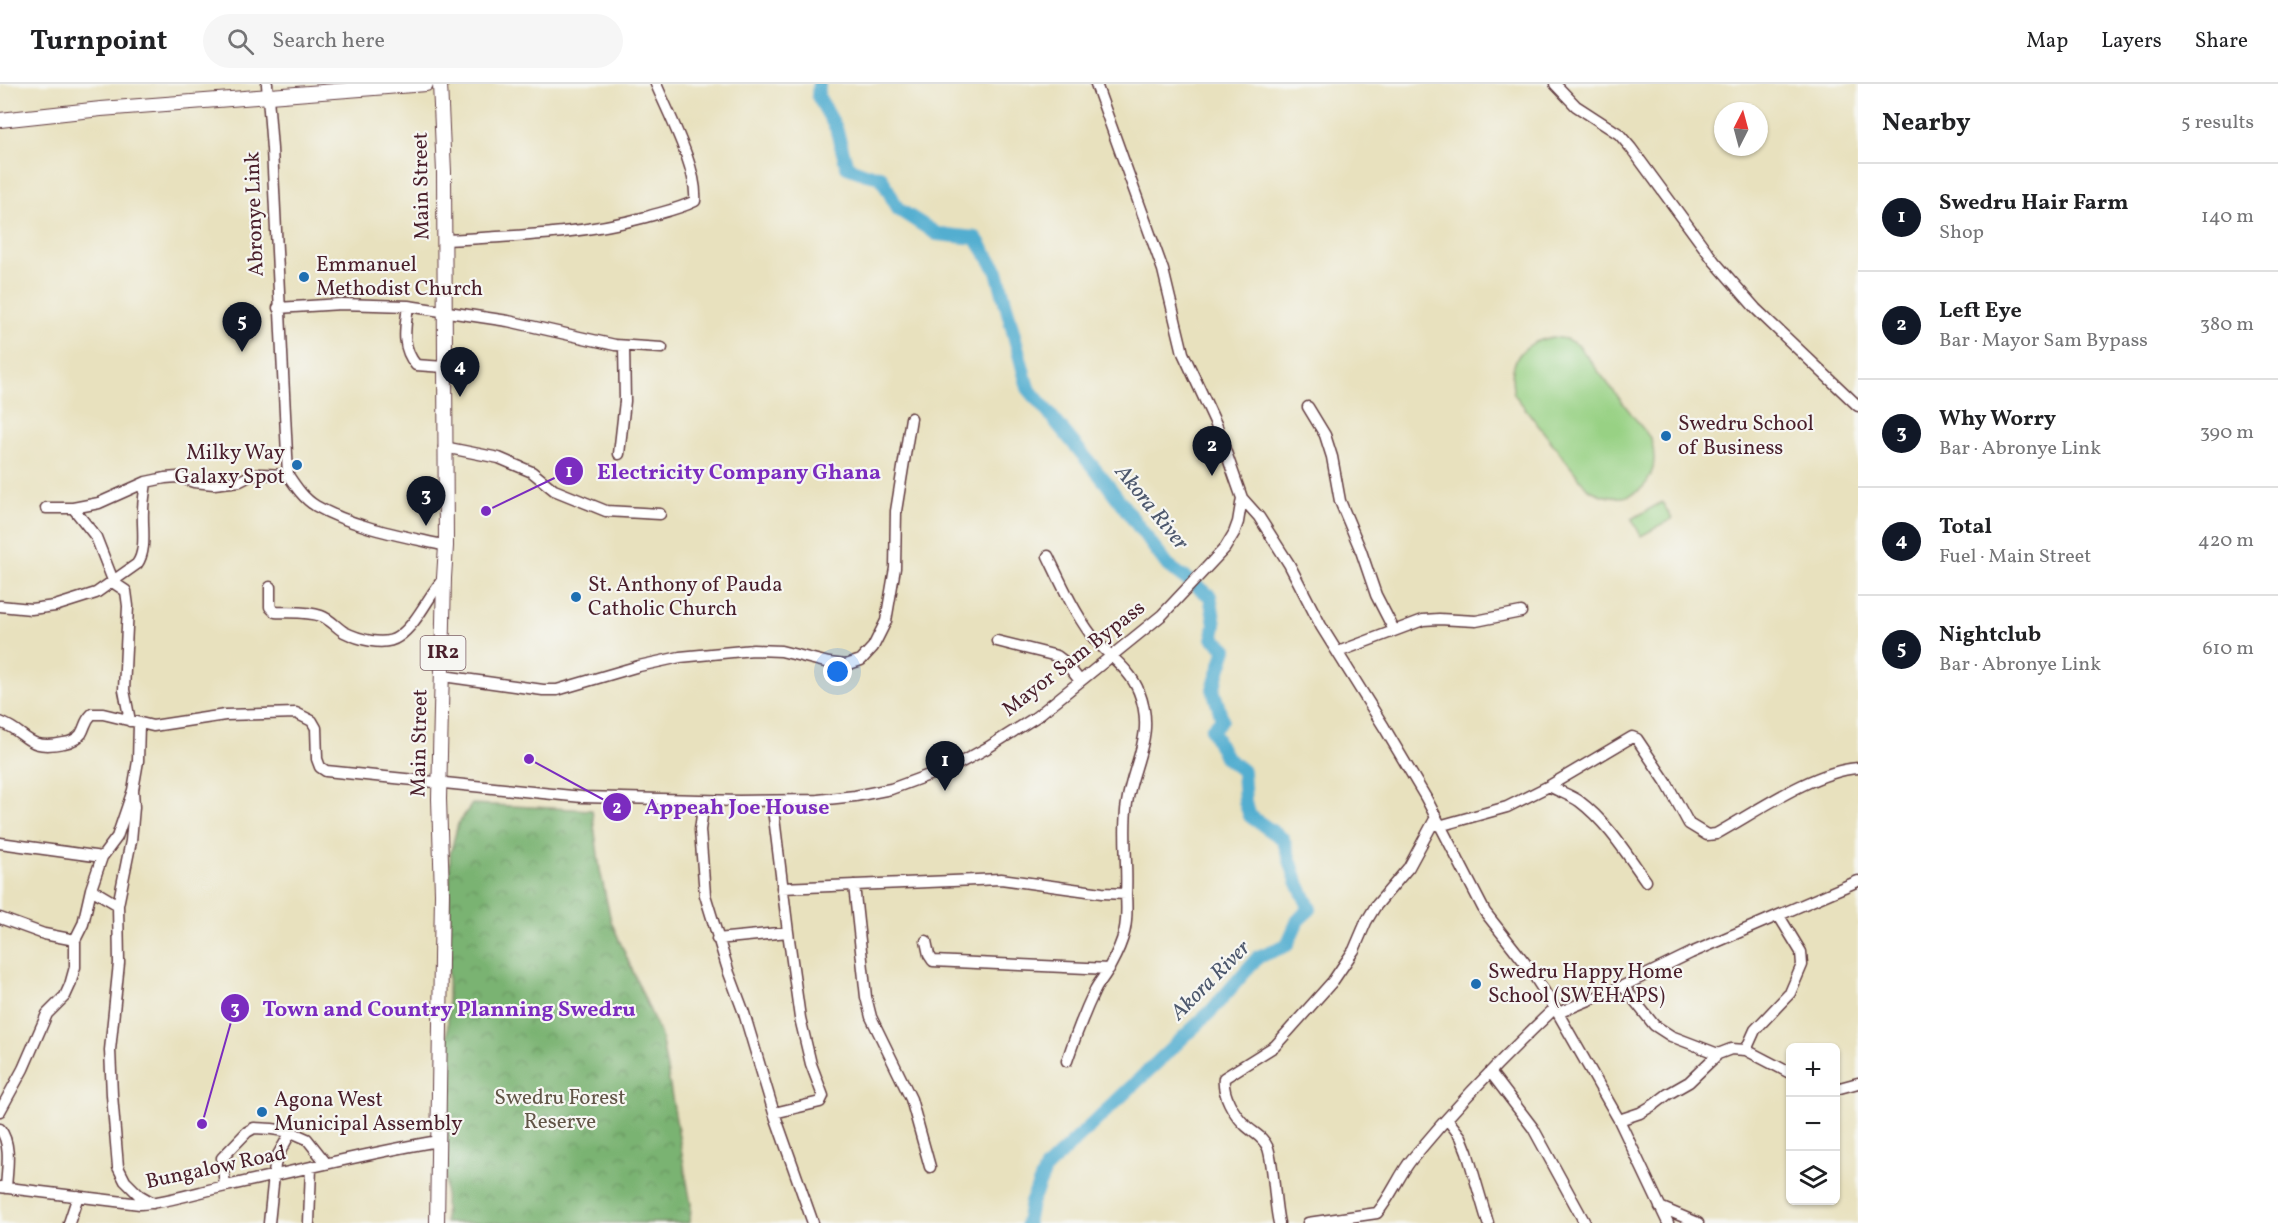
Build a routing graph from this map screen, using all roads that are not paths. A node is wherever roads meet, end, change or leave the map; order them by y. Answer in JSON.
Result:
{"nodes":[{"id":1,"x":426,"y":84,"type":"edge"},
{"id":2,"x":440,"y":84,"type":"edge"},
{"id":3,"x":657,"y":84,"type":"edge"},
{"id":4,"x":1096,"y":84,"type":"edge"},
{"id":5,"x":1555,"y":84,"type":"edge"},
{"id":6,"x":267,"y":90,"type":"edge"},
{"id":7,"x":0,"y":120,"type":"edge"},
{"id":8,"x":444,"y":240,"type":"junction"},
{"id":9,"x":408,"y":306,"type":"junction"},
{"id":10,"x":278,"y":308,"type":"junction"},
{"id":11,"x":445,"y":311,"type":"junction"},
{"id":12,"x":624,"y":346,"type":"junction"},
{"id":13,"x":662,"y":348,"type":"dead end"},
{"id":14,"x":444,"y":367,"type":"junction"},
{"id":15,"x":1858,"y":406,"type":"edge"},
{"id":16,"x":1308,"y":407,"type":"dead end"},
{"id":17,"x":911,"y":418,"type":"dead end"},
{"id":18,"x":444,"y":447,"type":"junction"},
{"id":19,"x":619,"y":454,"type":"dead end"},
{"id":20,"x":288,"y":475,"type":"junction"},
{"id":21,"x":146,"y":482,"type":"junction"},
{"id":22,"x":1242,"y":498,"type":"junction"},
{"id":23,"x":46,"y":508,"type":"dead end"},
{"id":24,"x":73,"y":508,"type":"junction"},
{"id":25,"x":660,"y":513,"type":"dead end"},
{"id":26,"x":446,"y":546,"type":"junction"},
{"id":27,"x":1048,"y":556,"type":"dead end"},
{"id":28,"x":444,"y":578,"type":"junction"},
{"id":29,"x":114,"y":583,"type":"junction"},
{"id":30,"x":270,"y":588,"type":"dead end"},
{"id":31,"x":0,"y":606,"type":"edge"},
{"id":32,"x":1521,"y":612,"type":"dead end"},
{"id":33,"x":1394,"y":630,"type":"junction"},
{"id":34,"x":997,"y":641,"type":"dead end"},
{"id":35,"x":1338,"y":652,"type":"junction"},
{"id":36,"x":1112,"y":657,"type":"junction"},
{"id":37,"x":443,"y":676,"type":"junction"},
{"id":38,"x":1080,"y":681,"type":"junction"},
{"id":39,"x":0,"y":722,"type":"edge"},
{"id":40,"x":134,"y":722,"type":"junction"},
{"id":41,"x":1858,"y":768,"type":"edge"},
{"id":42,"x":440,"y":782,"type":"junction"},
{"id":43,"x":1549,"y":786,"type":"junction"},
{"id":44,"x":133,"y":790,"type":"junction"},
{"id":45,"x":704,"y":801,"type":"junction"},
{"id":46,"x":772,"y":801,"type":"junction"},
{"id":47,"x":1437,"y":823,"type":"junction"},
{"id":48,"x":0,"y":843,"type":"edge"},
{"id":49,"x":102,"y":858,"type":"junction"},
{"id":50,"x":1646,"y":881,"type":"dead end"},
{"id":51,"x":1858,"y":881,"type":"edge"},
{"id":52,"x":854,"y":885,"type":"junction"},
{"id":53,"x":782,"y":888,"type":"junction"},
{"id":54,"x":91,"y":889,"type":"junction"},
{"id":55,"x":1126,"y":894,"type":"junction"},
{"id":56,"x":118,"y":905,"type":"junction"},
{"id":57,"x":1779,"y":916,"type":"junction"},
{"id":58,"x":0,"y":918,"type":"edge"},
{"id":59,"x":788,"y":932,"type":"junction"},
{"id":60,"x":717,"y":939,"type":"junction"},
{"id":61,"x":75,"y":940,"type":"junction"},
{"id":62,"x":926,"y":941,"type":"dead end"},
{"id":63,"x":1109,"y":969,"type":"junction"},
{"id":64,"x":1623,"y":986,"type":"junction"},
{"id":65,"x":1556,"y":1010,"type":"junction"},
{"id":66,"x":1746,"y":1050,"type":"junction"},
{"id":67,"x":1718,"y":1053,"type":"junction"},
{"id":68,"x":1067,"y":1061,"type":"dead end"},
{"id":69,"x":1786,"y":1071,"type":"edge"},
{"id":70,"x":1491,"y":1073,"type":"junction"},
{"id":71,"x":1858,"y":1083,"type":"edge"},
{"id":72,"x":1840,"y":1088,"type":"edge"},
{"id":73,"x":0,"y":1112,"type":"edge"},
{"id":74,"x":774,"y":1113,"type":"junction"},
{"id":75,"x":1447,"y":1119,"type":"junction"},
{"id":76,"x":1619,"y":1120,"type":"junction"},
{"id":77,"x":0,"y":1129,"type":"edge"},
{"id":78,"x":291,"y":1132,"type":"junction"},
{"id":79,"x":438,"y":1141,"type":"junction"},
{"id":80,"x":326,"y":1163,"type":"junction"},
{"id":81,"x":311,"y":1167,"type":"junction"},
{"id":82,"x":930,"y":1167,"type":"dead end"},
{"id":83,"x":274,"y":1176,"type":"junction"},
{"id":84,"x":225,"y":1186,"type":"junction"},
{"id":85,"x":3,"y":1187,"type":"edge"},
{"id":86,"x":78,"y":1196,"type":"junction"},
{"id":87,"x":153,"y":1203,"type":"junction"},
{"id":88,"x":1660,"y":1207,"type":"junction"},
{"id":89,"x":1375,"y":1218,"type":"edge"},
{"id":90,"x":69,"y":1223,"type":"edge"},
{"id":91,"x":269,"y":1223,"type":"edge"},
{"id":92,"x":309,"y":1223,"type":"edge"},
{"id":93,"x":437,"y":1223,"type":"edge"},
{"id":94,"x":813,"y":1223,"type":"edge"},
{"id":95,"x":1279,"y":1223,"type":"edge"},
{"id":96,"x":1308,"y":1223,"type":"edge"},
{"id":97,"x":1488,"y":1223,"type":"edge"},
{"id":98,"x":1585,"y":1223,"type":"edge"},
{"id":99,"x":1668,"y":1223,"type":"edge"},
{"id":100,"x":1698,"y":1223,"type":"edge"}],
"edges":[{"from":1,"to":6,"type":"main road"},
{"from":2,"to":8,"type":"main road","name":"Main Street","number":"IR2"},
{"from":3,"to":8,"type":"street"},
{"from":4,"to":22,"type":"street"},
{"from":5,"to":15,"type":"street"},
{"from":6,"to":7,"type":"main road"},
{"from":6,"to":10,"type":"street","name":"Abronye Link"},
{"from":8,"to":11,"type":"main road","name":"Main Street","number":"IR2"},
{"from":9,"to":10,"type":"street"},
{"from":9,"to":11,"type":"street"},
{"from":9,"to":14,"type":"street"},
{"from":10,"to":20,"type":"street","name":"Abronye Link"},
{"from":11,"to":12,"type":"street"},
{"from":11,"to":14,"type":"main road","name":"Main Street","number":"IR2"},
{"from":12,"to":13,"type":"street"},
{"from":12,"to":19,"type":"street"},
{"from":14,"to":18,"type":"main road","name":"Main Street","number":"IR2"},
{"from":16,"to":33,"type":"street"},
{"from":17,"to":37,"type":"street"},
{"from":18,"to":25,"type":"street"},
{"from":18,"to":26,"type":"main road","name":"Main Street","number":"IR2"},
{"from":20,"to":21,"type":"street"},
{"from":20,"to":26,"type":"street"},
{"from":21,"to":24,"type":"street"},
{"from":21,"to":29,"type":"street"},
{"from":22,"to":35,"type":"street"},
{"from":22,"to":36,"type":"street","name":"Mayor Sam Bypass"},
{"from":23,"to":24,"type":"street"},
{"from":24,"to":29,"type":"street"},
{"from":26,"to":28,"type":"main road","name":"Main Street","number":"IR2"},
{"from":27,"to":36,"type":"street"},
{"from":28,"to":30,"type":"street"},
{"from":28,"to":37,"type":"main road","name":"Main Street","number":"IR2"},
{"from":29,"to":31,"type":"street"},
{"from":29,"to":40,"type":"street"},
{"from":32,"to":33,"type":"street"},
{"from":33,"to":35,"type":"street"},
{"from":34,"to":38,"type":"street"},
{"from":35,"to":47,"type":"street"},
{"from":36,"to":38,"type":"street","name":"Mayor Sam Bypass"},
{"from":36,"to":55,"type":"street"},
{"from":37,"to":42,"type":"main road","name":"Main Street","number":"IR2"},
{"from":38,"to":46,"type":"street","name":"Mayor Sam Bypass"},
{"from":39,"to":40,"type":"street"},
{"from":40,"to":42,"type":"street","name":"Mayor Sam Bypass"},
{"from":40,"to":44,"type":"street"},
{"from":41,"to":43,"type":"street"},
{"from":42,"to":45,"type":"street","name":"Mayor Sam Bypass"},
{"from":42,"to":79,"type":"main road","name":"Main Street","number":"IR2"},
{"from":43,"to":47,"type":"street"},
{"from":43,"to":50,"type":"street"},
{"from":44,"to":49,"type":"street"},
{"from":44,"to":56,"type":"street"},
{"from":45,"to":46,"type":"street","name":"Mayor Sam Bypass"},
{"from":45,"to":60,"type":"street"},
{"from":46,"to":53,"type":"street"},
{"from":47,"to":65,"type":"street"},
{"from":47,"to":95,"type":"street"},
{"from":48,"to":49,"type":"street"},
{"from":49,"to":54,"type":"street"},
{"from":51,"to":57,"type":"street"},
{"from":52,"to":53,"type":"street"},
{"from":52,"to":55,"type":"street"},
{"from":52,"to":82,"type":"street"},
{"from":53,"to":59,"type":"street"},
{"from":54,"to":56,"type":"street"},
{"from":54,"to":61,"type":"street"},
{"from":55,"to":63,"type":"street"},
{"from":56,"to":87,"type":"street"},
{"from":57,"to":64,"type":"street"},
{"from":57,"to":66,"type":"street"},
{"from":58,"to":61,"type":"street"},
{"from":59,"to":60,"type":"street"},
{"from":59,"to":74,"type":"street"},
{"from":60,"to":74,"type":"street"},
{"from":61,"to":73,"type":"street"},
{"from":62,"to":63,"type":"street"},
{"from":63,"to":68,"type":"street"},
{"from":64,"to":65,"type":"street"},
{"from":64,"to":67,"type":"street"},
{"from":65,"to":70,"type":"street"},
{"from":65,"to":76,"type":"street"},
{"from":66,"to":67,"type":"street"},
{"from":66,"to":69,"type":"street"},
{"from":67,"to":76,"type":"street"},
{"from":70,"to":75,"type":"street"},
{"from":70,"to":98,"type":"street"},
{"from":71,"to":72,"type":"street"},
{"from":74,"to":94,"type":"street"},
{"from":75,"to":89,"type":"street"},
{"from":75,"to":97,"type":"street"},
{"from":76,"to":88,"type":"street"},
{"from":77,"to":85,"type":"street"},
{"from":78,"to":80,"type":"street"},
{"from":78,"to":83,"type":"street"},
{"from":78,"to":84,"type":"street"},
{"from":79,"to":80,"type":"street","name":"Bungalow Road"},
{"from":79,"to":93,"type":"main road","name":"Main Street","number":"IR2"},
{"from":80,"to":81,"type":"street","name":"Bungalow Road"},
{"from":81,"to":83,"type":"street","name":"Bungalow Road"},
{"from":81,"to":92,"type":"street"},
{"from":83,"to":84,"type":"street","name":"Bungalow Road"},
{"from":83,"to":91,"type":"street"},
{"from":84,"to":87,"type":"street","name":"Bungalow Road"},
{"from":85,"to":86,"type":"street","name":"Bungalow Road"},
{"from":86,"to":87,"type":"street","name":"Bungalow Road"},
{"from":86,"to":90,"type":"street"},
{"from":88,"to":99,"type":"street"},
{"from":88,"to":100,"type":"street"},
{"from":89,"to":96,"type":"street"}]}
